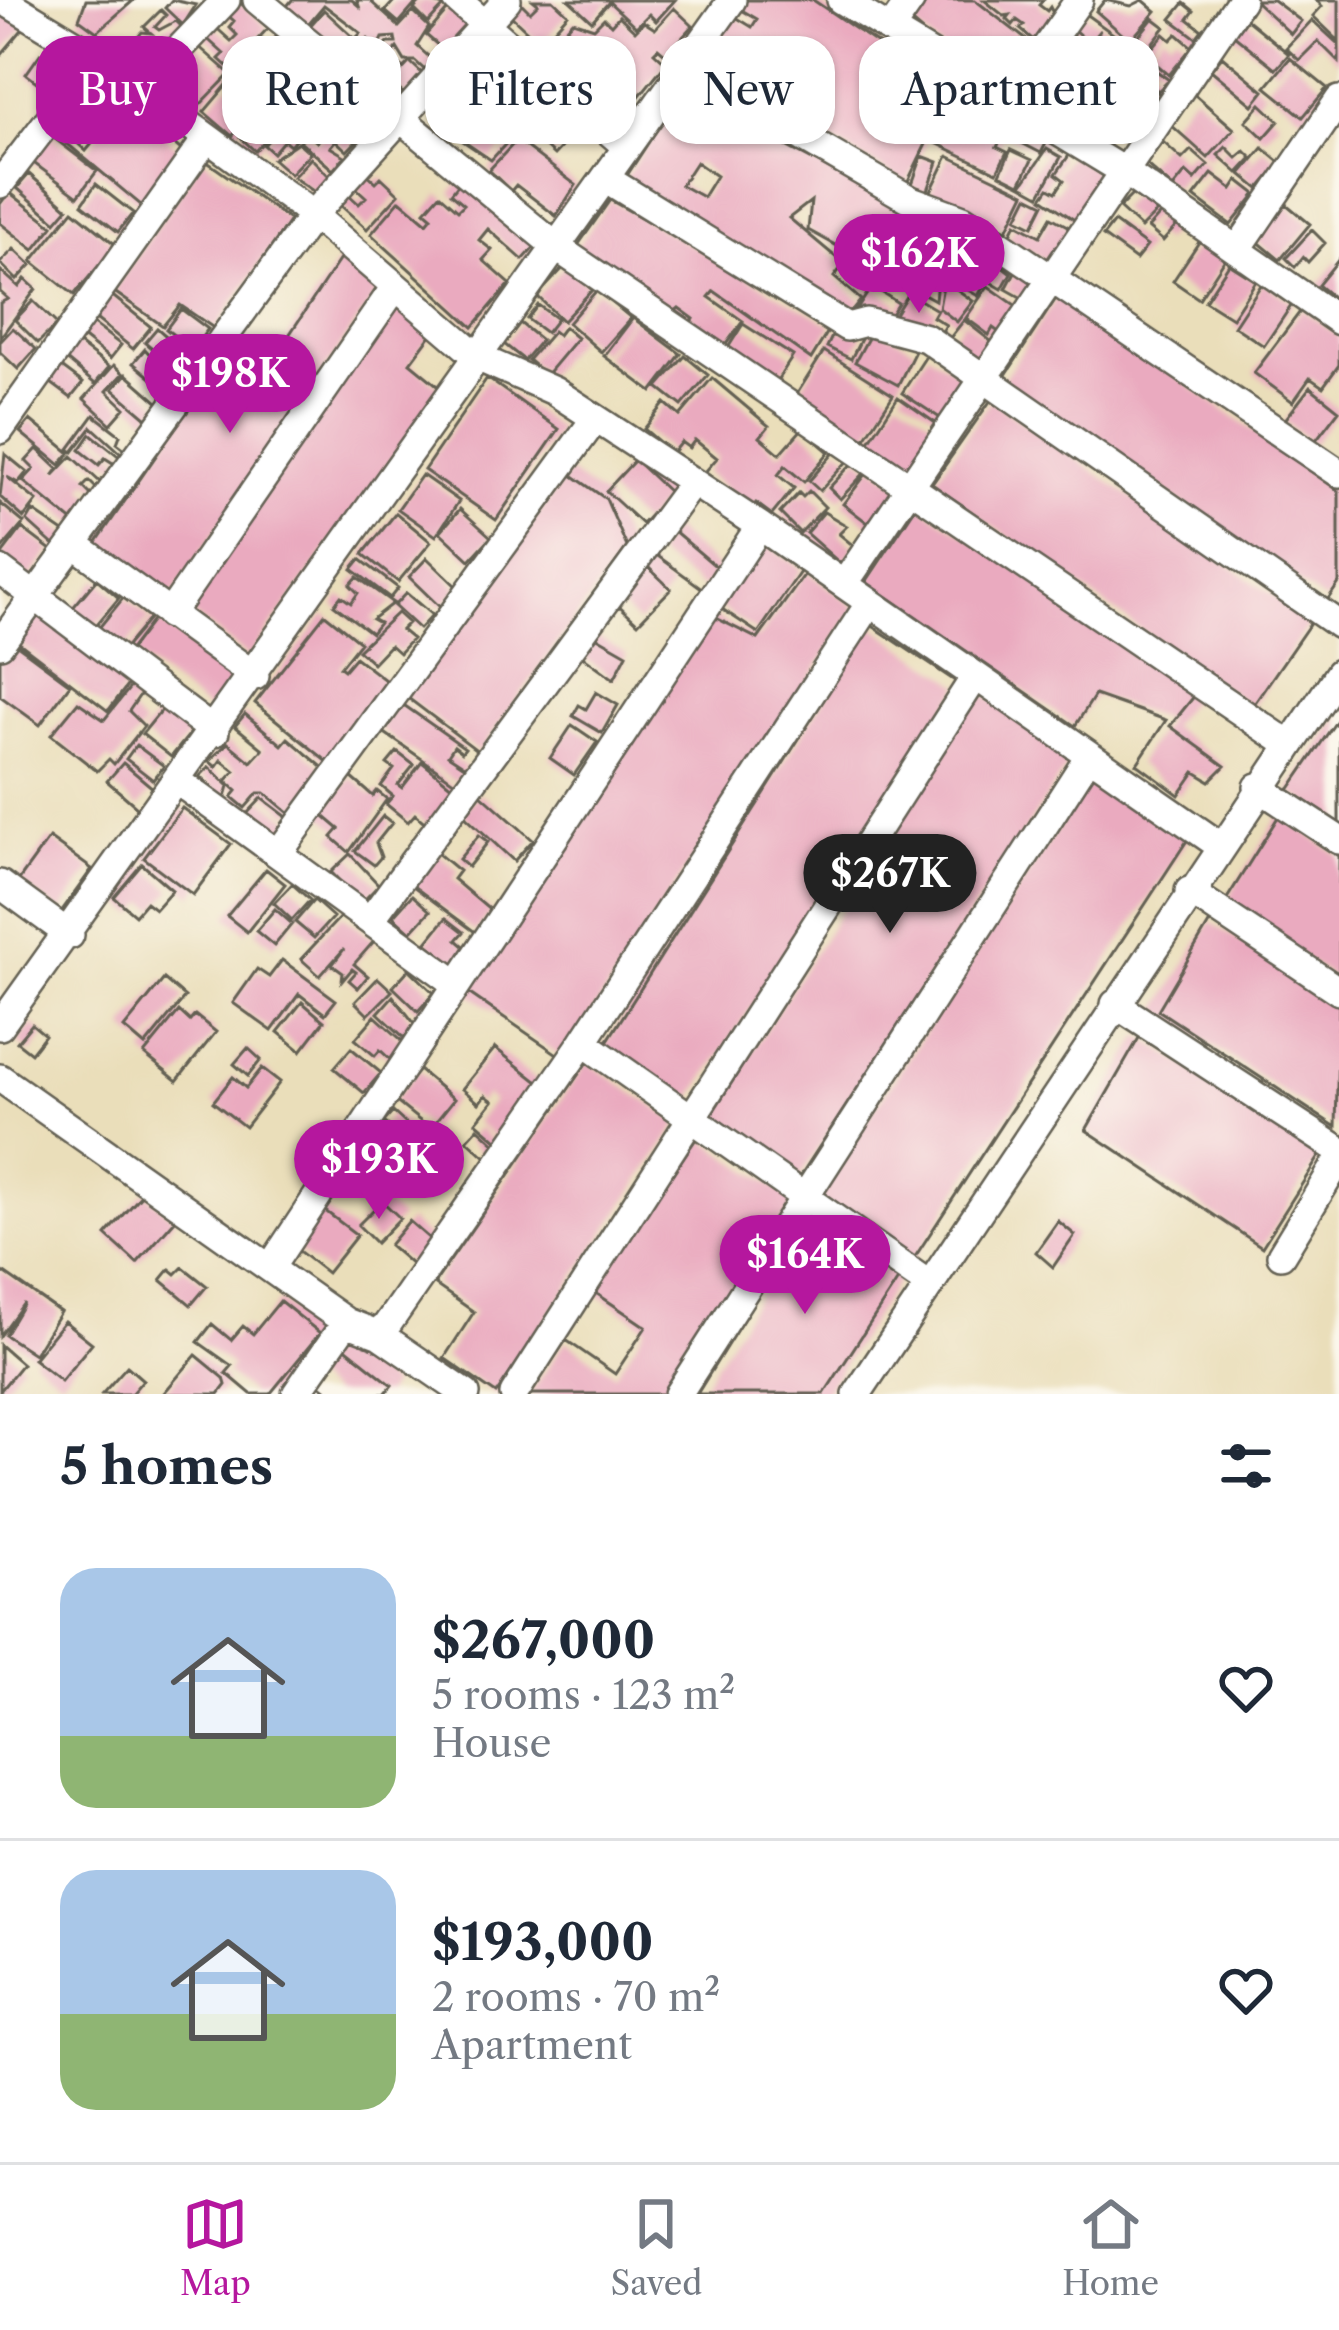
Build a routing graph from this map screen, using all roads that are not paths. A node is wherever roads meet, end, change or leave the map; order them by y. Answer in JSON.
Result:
{"nodes":[{"id":1,"x":3,"y":0,"type":"edge"},
{"id":2,"x":226,"y":0,"type":"edge"},
{"id":3,"x":257,"y":0,"type":"edge"},
{"id":4,"x":457,"y":0,"type":"edge"},
{"id":5,"x":507,"y":0,"type":"edge"},
{"id":6,"x":841,"y":0,"type":"edge"},
{"id":7,"x":910,"y":0,"type":"edge"},
{"id":8,"x":1079,"y":0,"type":"edge"},
{"id":9,"x":1241,"y":0,"type":"edge"},
{"id":10,"x":720,"y":4,"type":"edge"},
{"id":11,"x":486,"y":23,"type":"junction"},
{"id":12,"x":890,"y":30,"type":"junction"},
{"id":13,"x":62,"y":36,"type":"edge"},
{"id":14,"x":192,"y":36,"type":"edge"},
{"id":15,"x":702,"y":36,"type":"edge"},
{"id":16,"x":900,"y":36,"type":"edge"},
{"id":17,"x":1054,"y":36,"type":"edge"},
{"id":18,"x":660,"y":100,"type":"edge"},
{"id":19,"x":1339,"y":100,"type":"edge"},
{"id":20,"x":403,"y":116,"type":"junction"},
{"id":21,"x":198,"y":132,"type":"edge"},
{"id":22,"x":36,"y":137,"type":"edge"},
{"id":23,"x":207,"y":138,"type":"junction"},
{"id":24,"x":814,"y":144,"type":"edge"},
{"id":25,"x":1080,"y":144,"type":"edge"},
{"id":26,"x":627,"y":147,"type":"junction"},
{"id":27,"x":1125,"y":172,"type":"junction"},
{"id":28,"x":608,"y":180,"type":"junction"},
{"id":29,"x":0,"y":184,"type":"edge"},
{"id":30,"x":313,"y":215,"type":"junction"},
{"id":31,"x":560,"y":249,"type":"junction"},
{"id":32,"x":1237,"y":250,"type":"junction"},
{"id":33,"x":1055,"y":277,"type":"junction"},
{"id":34,"x":394,"y":287,"type":"junction"},
{"id":35,"x":1339,"y":321,"type":"edge"},
{"id":36,"x":479,"y":358,"type":"junction"},
{"id":37,"x":984,"y":382,"type":"junction"},
{"id":38,"x":595,"y":418,"type":"junction"},
{"id":39,"x":0,"y":430,"type":"edge"},
{"id":40,"x":1339,"y":473,"type":"edge"},
{"id":41,"x":693,"y":482,"type":"junction"},
{"id":42,"x":913,"y":487,"type":"junction"},
{"id":43,"x":760,"y":526,"type":"junction"},
{"id":44,"x":74,"y":544,"type":"junction"},
{"id":45,"x":0,"y":570,"type":"edge"},
{"id":46,"x":844,"y":584,"type":"junction"},
{"id":47,"x":35,"y":597,"type":"junction"},
{"id":48,"x":870,"y":603,"type":"junction"},
{"id":49,"x":170,"y":615,"type":"junction"},
{"id":50,"x":1339,"y":625,"type":"edge"},
{"id":51,"x":0,"y":644,"type":"edge"},
{"id":52,"x":1339,"y":674,"type":"edge"},
{"id":53,"x":255,"y":676,"type":"junction"},
{"id":54,"x":975,"y":676,"type":"junction"},
{"id":55,"x":215,"y":732,"type":"junction"},
{"id":56,"x":1287,"y":743,"type":"junction"},
{"id":57,"x":1089,"y":756,"type":"junction"},
{"id":58,"x":179,"y":782,"type":"junction"},
{"id":59,"x":1258,"y":787,"type":"junction"},
{"id":60,"x":1339,"y":840,"type":"edge"},
{"id":61,"x":1219,"y":845,"type":"junction"},
{"id":62,"x":280,"y":850,"type":"junction"},
{"id":63,"x":0,"y":884,"type":"edge"},
{"id":64,"x":1189,"y":891,"type":"junction"},
{"id":65,"x":371,"y":919,"type":"junction"},
{"id":66,"x":70,"y":935,"type":"junction"},
{"id":67,"x":457,"y":983,"type":"junction"},
{"id":68,"x":1339,"y":991,"type":"edge"},
{"id":69,"x":1114,"y":1004,"type":"junction"},
{"id":70,"x":0,"y":1026,"type":"edge"},
{"id":71,"x":583,"y":1042,"type":"junction"},
{"id":72,"x":0,"y":1078,"type":"edge"},
{"id":73,"x":691,"y":1122,"type":"junction"},
{"id":74,"x":1339,"y":1150,"type":"edge"},
{"id":75,"x":1339,"y":1160,"type":"edge"},
{"id":76,"x":800,"y":1197,"type":"junction"},
{"id":77,"x":1281,"y":1256,"type":"dead end"},
{"id":78,"x":272,"y":1265,"type":"junction"},
{"id":79,"x":926,"y":1283,"type":"junction"},
{"id":80,"x":346,"y":1322,"type":"junction"},
{"id":81,"x":380,"y":1335,"type":"junction"},
{"id":82,"x":433,"y":1385,"type":"edge"},
{"id":83,"x":296,"y":1394,"type":"edge"},
{"id":84,"x":466,"y":1394,"type":"edge"},
{"id":85,"x":514,"y":1394,"type":"edge"},
{"id":86,"x":678,"y":1394,"type":"edge"},
{"id":87,"x":856,"y":1394,"type":"edge"}],
"edges":[{"from":1,"to":13,"type":"street"},
{"from":2,"to":14,"type":"street"},
{"from":3,"to":20,"type":"street"},
{"from":4,"to":11,"type":"street"},
{"from":5,"to":11,"type":"street"},
{"from":6,"to":12,"type":"street"},
{"from":7,"to":12,"type":"street"},
{"from":8,"to":17,"type":"street"},
{"from":9,"to":27,"type":"street"},
{"from":10,"to":15,"type":"street"},
{"from":11,"to":20,"type":"street"},
{"from":11,"to":26,"type":"street"},
{"from":12,"to":16,"type":"street"},
{"from":18,"to":26,"type":"street"},
{"from":19,"to":32,"type":"street"},
{"from":20,"to":30,"type":"street"},
{"from":20,"to":31,"type":"street"},
{"from":21,"to":23,"type":"street"},
{"from":22,"to":29,"type":"street"},
{"from":23,"to":30,"type":"street"},
{"from":23,"to":39,"type":"street"},
{"from":24,"to":33,"type":"street"},
{"from":25,"to":27,"type":"street"},
{"from":26,"to":28,"type":"street"},
{"from":27,"to":32,"type":"street"},
{"from":27,"to":33,"type":"street"},
{"from":28,"to":31,"type":"street"},
{"from":28,"to":37,"type":"street"},
{"from":30,"to":34,"type":"street"},
{"from":30,"to":44,"type":"street"},
{"from":31,"to":36,"type":"street"},
{"from":31,"to":42,"type":"street"},
{"from":32,"to":35,"type":"street"},
{"from":33,"to":37,"type":"street"},
{"from":33,"to":40,"type":"street"},
{"from":34,"to":36,"type":"street"},
{"from":34,"to":49,"type":"street"},
{"from":36,"to":38,"type":"street"},
{"from":36,"to":53,"type":"street"},
{"from":37,"to":42,"type":"street"},
{"from":37,"to":50,"type":"street"},
{"from":38,"to":41,"type":"street"},
{"from":38,"to":62,"type":"street"},
{"from":41,"to":43,"type":"street"},
{"from":41,"to":65,"type":"street"},
{"from":42,"to":46,"type":"street"},
{"from":42,"to":56,"type":"street"},
{"from":43,"to":46,"type":"street"},
{"from":43,"to":67,"type":"street"},
{"from":44,"to":47,"type":"street"},
{"from":44,"to":49,"type":"street"},
{"from":45,"to":47,"type":"street"},
{"from":46,"to":48,"type":"street"},
{"from":47,"to":51,"type":"street"},
{"from":47,"to":55,"type":"street"},
{"from":48,"to":54,"type":"street"},
{"from":48,"to":71,"type":"street"},
{"from":49,"to":53,"type":"street"},
{"from":52,"to":56,"type":"street"},
{"from":53,"to":55,"type":"street"},
{"from":54,"to":57,"type":"street"},
{"from":54,"to":73,"type":"street"},
{"from":55,"to":58,"type":"street"},
{"from":56,"to":59,"type":"street"},
{"from":57,"to":61,"type":"street"},
{"from":57,"to":76,"type":"street"},
{"from":58,"to":62,"type":"street"},
{"from":58,"to":66,"type":"street"},
{"from":59,"to":60,"type":"street"},
{"from":59,"to":61,"type":"street"},
{"from":61,"to":64,"type":"street"},
{"from":62,"to":65,"type":"street"},
{"from":63,"to":66,"type":"street"},
{"from":64,"to":68,"type":"street"},
{"from":64,"to":69,"type":"street"},
{"from":65,"to":67,"type":"street"},
{"from":66,"to":70,"type":"street"},
{"from":67,"to":78,"type":"street"},
{"from":69,"to":74,"type":"street"},
{"from":69,"to":79,"type":"street"},
{"from":71,"to":73,"type":"street"},
{"from":71,"to":81,"type":"street"},
{"from":72,"to":78,"type":"street"},
{"from":73,"to":76,"type":"street"},
{"from":73,"to":85,"type":"street"},
{"from":75,"to":77,"type":"street"},
{"from":76,"to":79,"type":"street"},
{"from":76,"to":86,"type":"street"},
{"from":78,"to":80,"type":"street"},
{"from":79,"to":87,"type":"street"},
{"from":80,"to":81,"type":"street"},
{"from":80,"to":83,"type":"street"},
{"from":81,"to":82,"type":"street"},
{"from":82,"to":84,"type":"street"}]}
